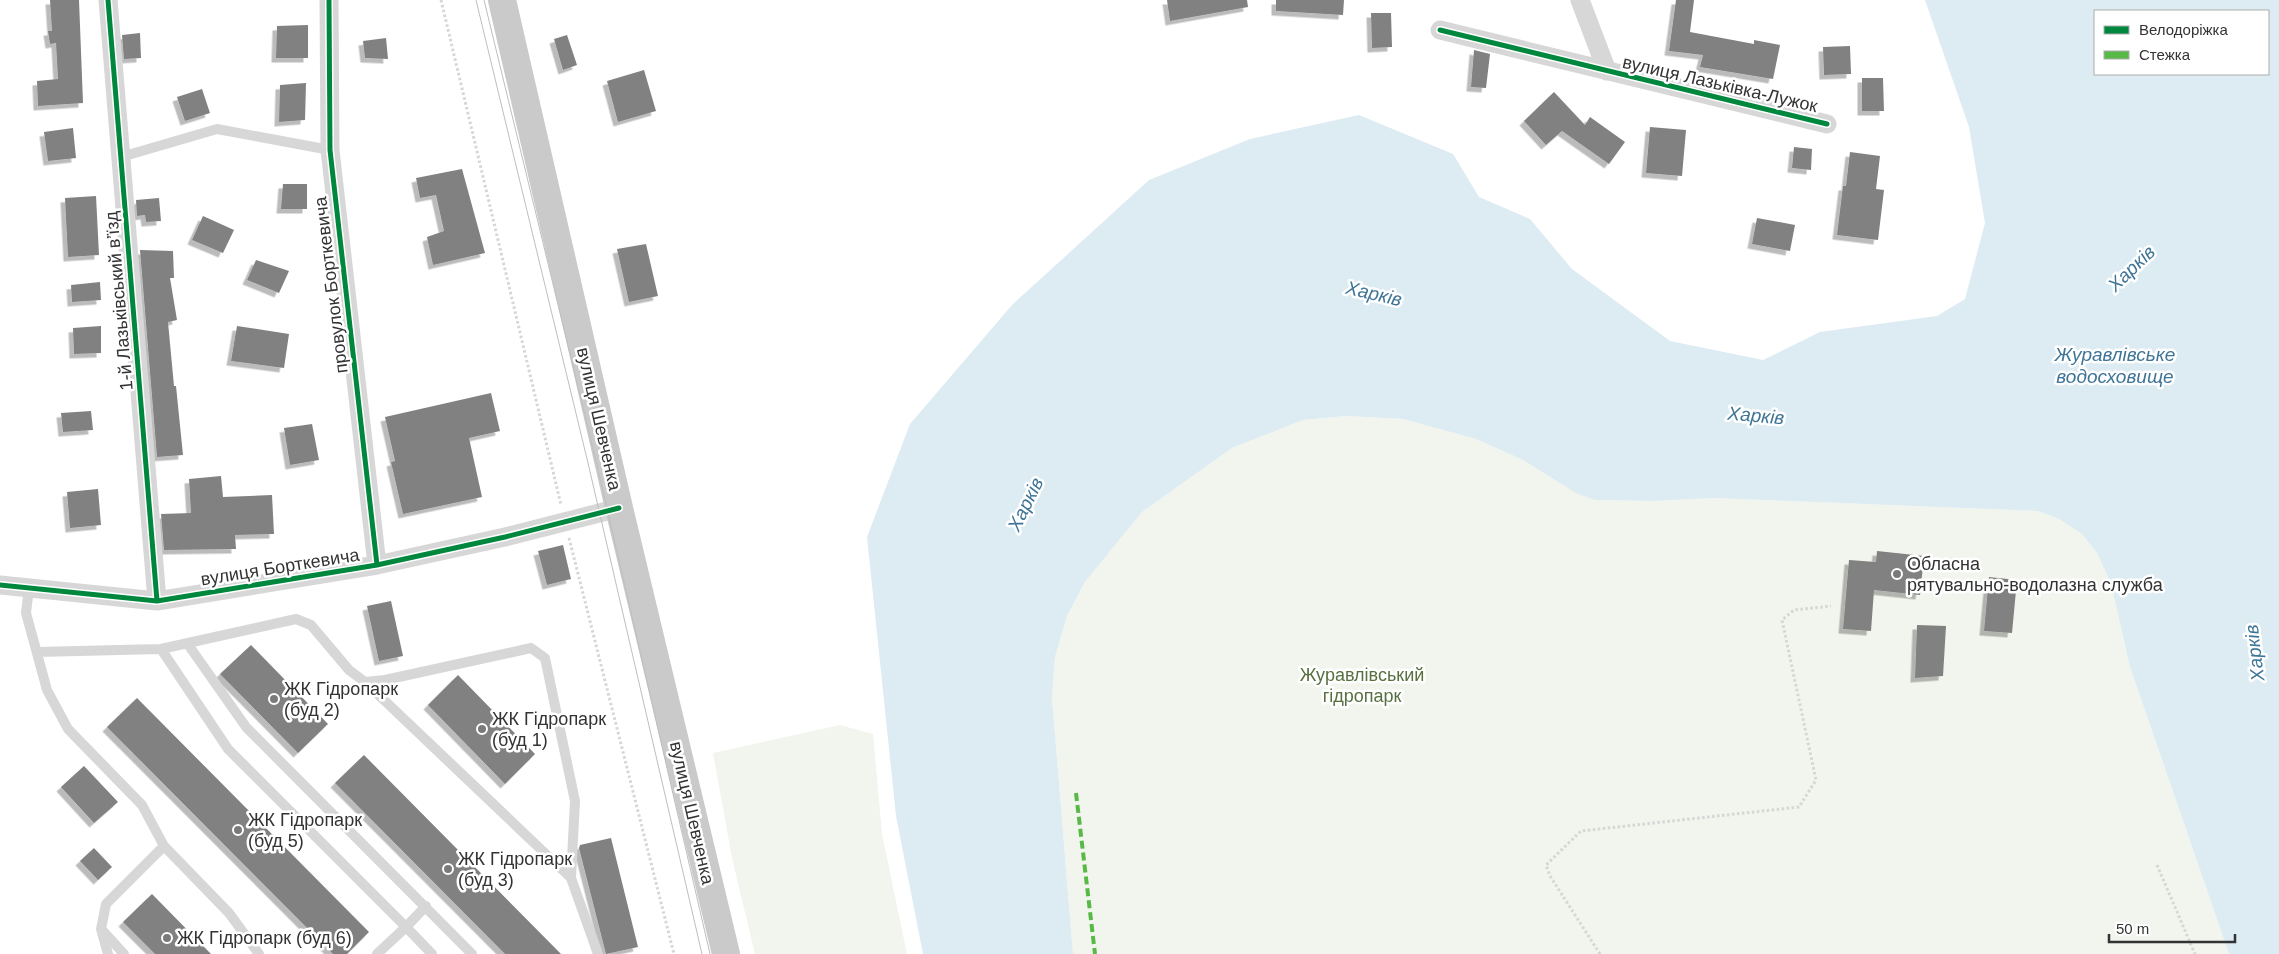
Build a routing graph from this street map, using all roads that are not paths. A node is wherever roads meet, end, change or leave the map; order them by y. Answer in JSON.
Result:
{"nodes":[{"id":1,"x":108,"y":0,"type":"edge"},
{"id":2,"x":329,"y":0,"type":"edge"},
{"id":3,"x":502,"y":0,"type":"edge"},
{"id":4,"x":1580,"y":0,"type":"edge"},
{"id":5,"x":1440,"y":30,"type":"dead end"},
{"id":6,"x":1607,"y":71,"type":"junction"},
{"id":7,"x":1827,"y":124,"type":"dead end"},
{"id":8,"x":330,"y":150,"type":"junction"},
{"id":9,"x":121,"y":158,"type":"junction"},
{"id":10,"x":619,"y":508,"type":"junction"},
{"id":11,"x":377,"y":565,"type":"junction"},
{"id":12,"x":0,"y":585,"type":"edge"},
{"id":13,"x":29,"y":588,"type":"junction"},
{"id":14,"x":157,"y":601,"type":"junction"},
{"id":15,"x":188,"y":643,"type":"junction"},
{"id":16,"x":161,"y":648,"type":"junction"},
{"id":17,"x":37,"y":652,"type":"junction"},
{"id":18,"x":365,"y":682,"type":"junction"},
{"id":19,"x":164,"y":846,"type":"junction"},
{"id":20,"x":571,"y":878,"type":"junction"},
{"id":21,"x":426,"y":906,"type":"junction"},
{"id":22,"x":406,"y":927,"type":"junction"},
{"id":23,"x":101,"y":929,"type":"junction"},
{"id":24,"x":108,"y":954,"type":"edge"},
{"id":25,"x":124,"y":954,"type":"edge"},
{"id":26,"x":259,"y":954,"type":"edge"},
{"id":27,"x":377,"y":954,"type":"edge"},
{"id":28,"x":432,"y":954,"type":"edge"},
{"id":29,"x":472,"y":954,"type":"edge"},
{"id":30,"x":598,"y":954,"type":"edge"},
{"id":31,"x":726,"y":954,"type":"edge"}],
"edges":[{"from":1,"to":9,"type":"street","name":"1-й Лазьківський в’їзд"},
{"from":2,"to":8,"type":"street","name":"провулок Борткевича"},
{"from":3,"to":10,"type":"main road","name":"вулиця Шевченка"},
{"from":4,"to":6,"type":"street"},
{"from":5,"to":6,"type":"street","name":"вулиця Лазьківка-Лужок"},
{"from":6,"to":7,"type":"street","name":"вулиця Лазьківка-Лужок"},
{"from":8,"to":9,"type":"lane"},
{"from":8,"to":11,"type":"street","name":"провулок Борткевича"},
{"from":9,"to":14,"type":"street","name":"1-й Лазьківський в’їзд"},
{"from":10,"to":11,"type":"street","name":"вулиця Борткевича"},
{"from":10,"to":31,"type":"main road","name":"вулиця Шевченка"},
{"from":11,"to":14,"type":"street","name":"вулиця Борткевича"},
{"from":12,"to":13,"type":"street","name":"вулиця Борткевича"},
{"from":13,"to":14,"type":"street","name":"вулиця Борткевича"},
{"from":13,"to":17,"type":"lane"},
{"from":15,"to":16,"type":"lane"},
{"from":15,"to":18,"type":"lane"},
{"from":15,"to":21,"type":"lane"},
{"from":16,"to":17,"type":"lane"},
{"from":16,"to":22,"type":"lane"},
{"from":17,"to":19,"type":"lane"},
{"from":18,"to":20,"type":"lane"},
{"from":18,"to":20,"type":"lane"},
{"from":19,"to":23,"type":"lane"},
{"from":19,"to":26,"type":"lane"},
{"from":20,"to":30,"type":"lane"},
{"from":21,"to":22,"type":"lane"},
{"from":21,"to":29,"type":"lane"},
{"from":22,"to":27,"type":"lane"},
{"from":22,"to":28,"type":"lane"},
{"from":23,"to":24,"type":"lane"},
{"from":23,"to":25,"type":"lane"}]}
